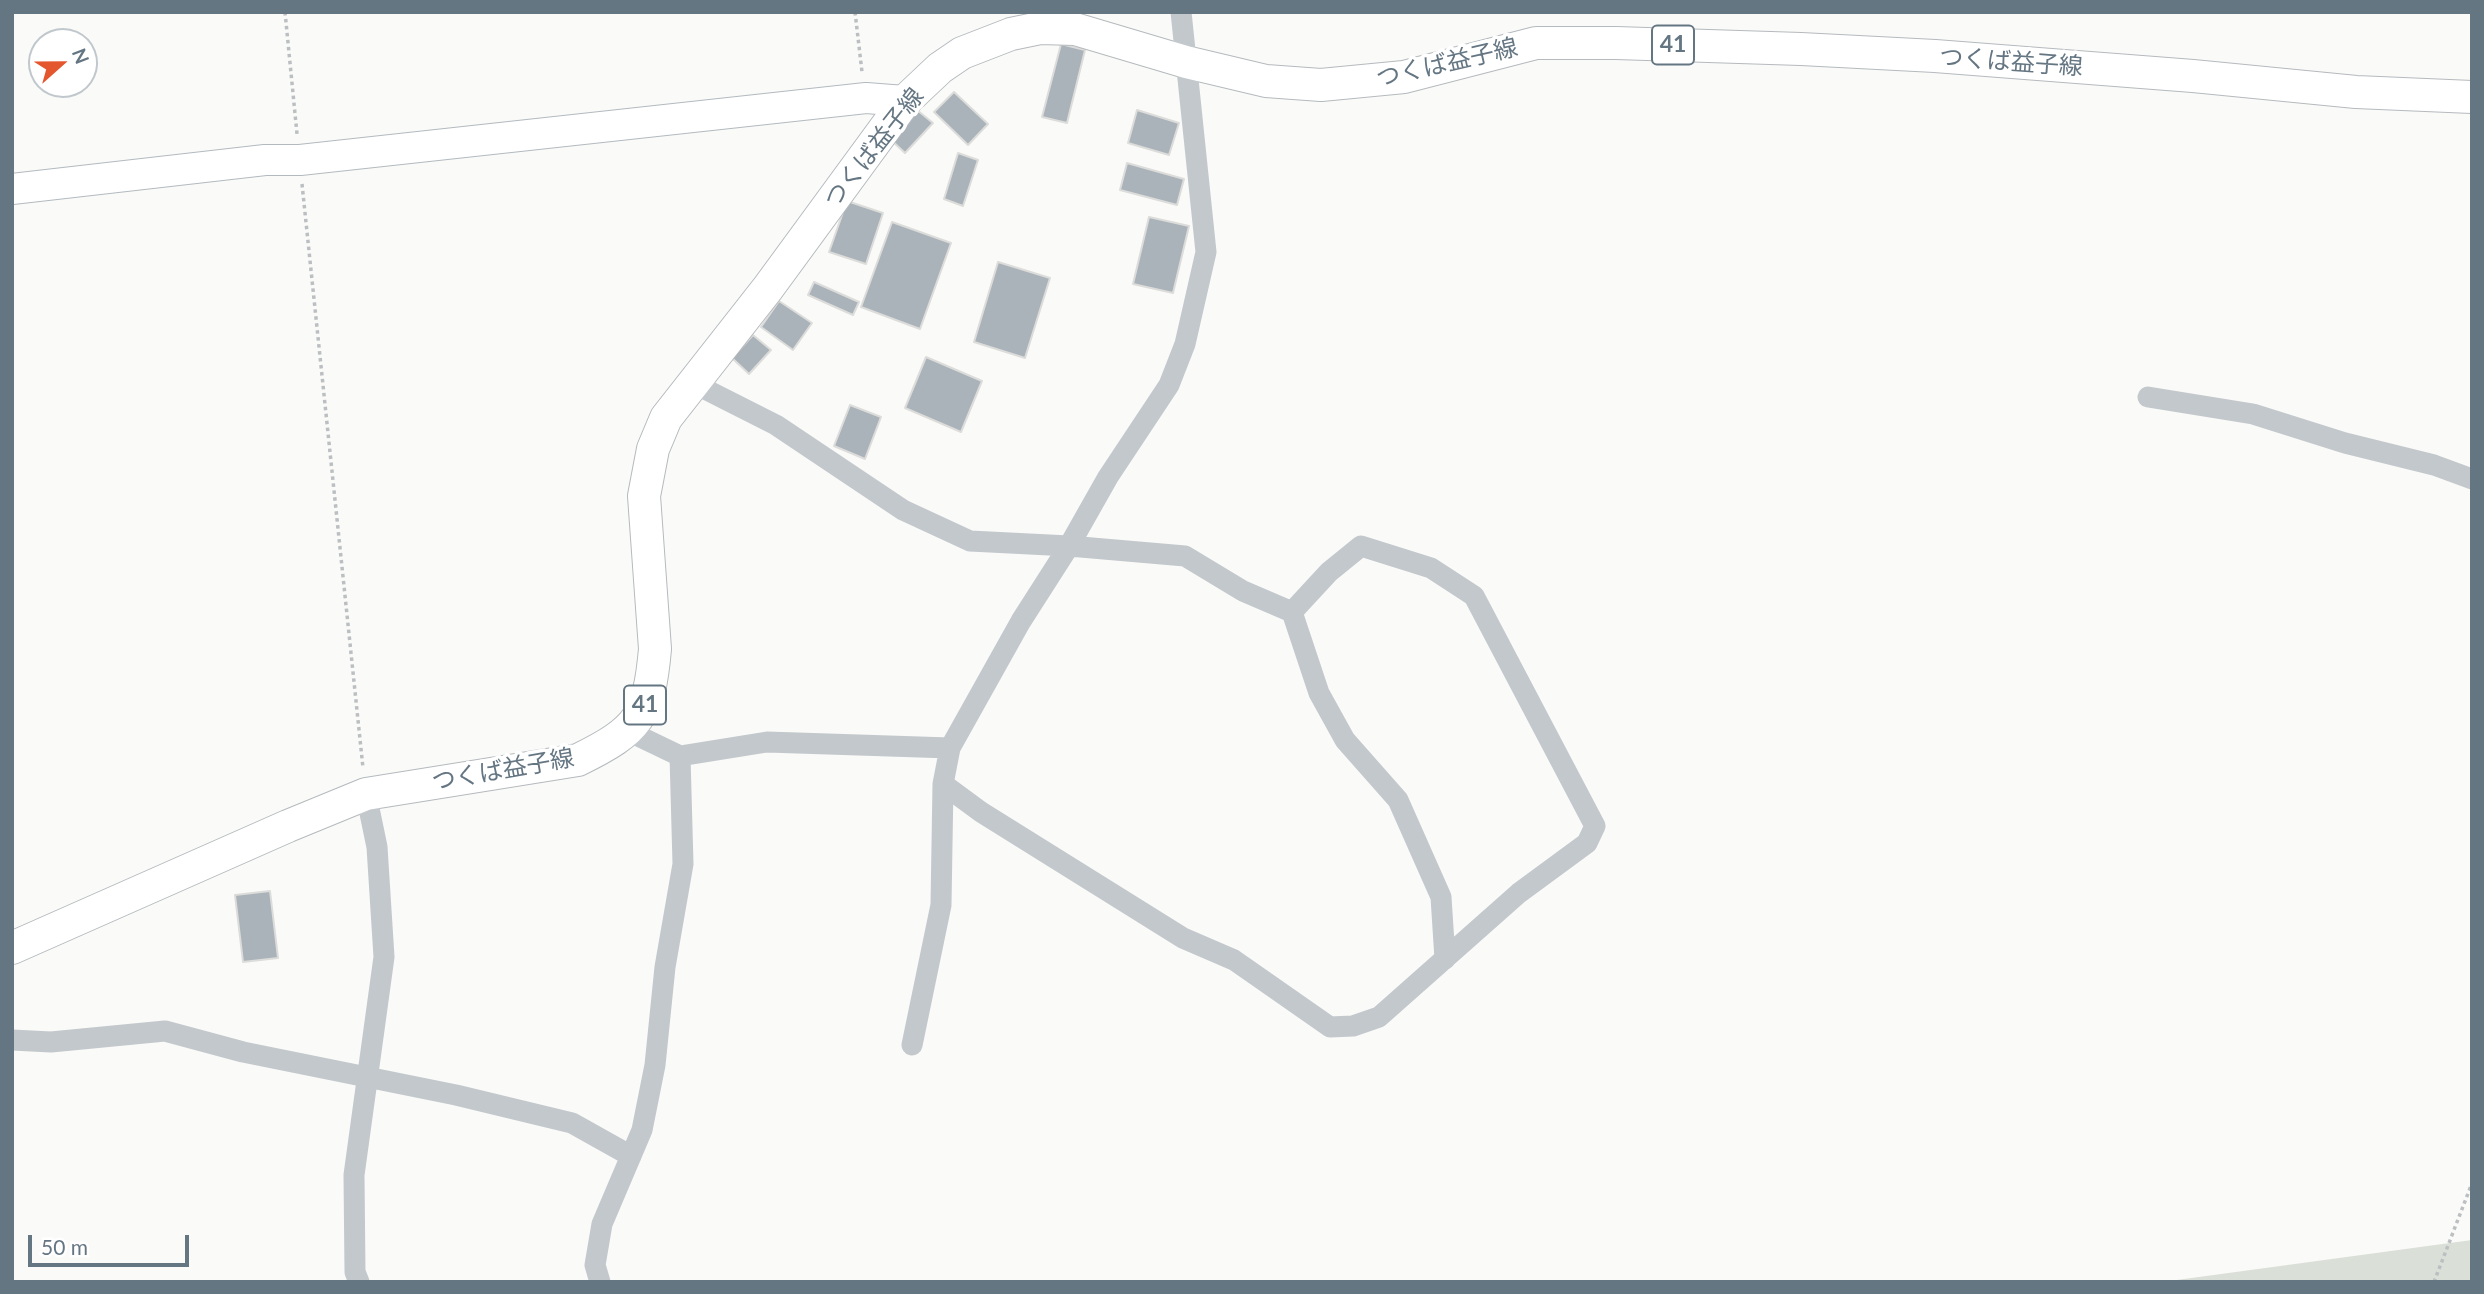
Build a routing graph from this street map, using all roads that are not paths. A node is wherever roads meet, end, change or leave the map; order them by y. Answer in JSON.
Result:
{"nodes":[{"id":1,"x":1181,"y":12,"type":"edge"},
{"id":2,"x":1186,"y":62,"type":"junction"},
{"id":3,"x":2472,"y":97,"type":"edge"},
{"id":4,"x":905,"y":101,"type":"junction"},
{"id":5,"x":12,"y":189,"type":"edge"},
{"id":6,"x":693,"y":383,"type":"junction"},
{"id":7,"x":2148,"y":397,"type":"dead end"},
{"id":8,"x":2472,"y":479,"type":"edge"},
{"id":9,"x":1069,"y":546,"type":"junction"},
{"id":10,"x":1292,"y":612,"type":"junction"},
{"id":11,"x":628,"y":731,"type":"junction"},
{"id":12,"x":950,"y":748,"type":"junction"},
{"id":13,"x":680,"y":756,"type":"junction"},
{"id":14,"x":943,"y":784,"type":"junction"},
{"id":15,"x":366,"y":794,"type":"junction"},
{"id":16,"x":12,"y":948,"type":"edge"},
{"id":17,"x":1445,"y":959,"type":"junction"},
{"id":18,"x":12,"y":1040,"type":"edge"},
{"id":19,"x":912,"y":1045,"type":"dead end"},
{"id":20,"x":368,"y":1077,"type":"junction"},
{"id":21,"x":631,"y":1156,"type":"junction"},
{"id":22,"x":359,"y":1282,"type":"edge"},
{"id":23,"x":600,"y":1282,"type":"edge"}],
"edges":[{"from":1,"to":2,"type":"street"},
{"from":2,"to":3,"type":"main road","name":"つくば益子線","number":"41"},
{"from":2,"to":4,"type":"main road","name":"つくば益子線","number":"41"},
{"from":2,"to":9,"type":"street"},
{"from":4,"to":5,"type":"street"},
{"from":4,"to":6,"type":"main road","name":"つくば益子線","number":"41"},
{"from":6,"to":9,"type":"street"},
{"from":6,"to":11,"type":"main road","name":"つくば益子線","number":"41"},
{"from":7,"to":8,"type":"street"},
{"from":9,"to":10,"type":"street"},
{"from":9,"to":12,"type":"street"},
{"from":10,"to":17,"type":"street"},
{"from":10,"to":17,"type":"street"},
{"from":11,"to":13,"type":"street"},
{"from":11,"to":15,"type":"main road","name":"つくば益子線","number":"41"},
{"from":12,"to":13,"type":"street"},
{"from":12,"to":14,"type":"street"},
{"from":13,"to":21,"type":"street"},
{"from":14,"to":17,"type":"street"},
{"from":14,"to":19,"type":"street"},
{"from":15,"to":16,"type":"main road","name":"つくば益子線","number":"41"},
{"from":15,"to":20,"type":"street"},
{"from":18,"to":20,"type":"street"},
{"from":20,"to":21,"type":"street"},
{"from":20,"to":22,"type":"street"},
{"from":21,"to":23,"type":"street"}]}
